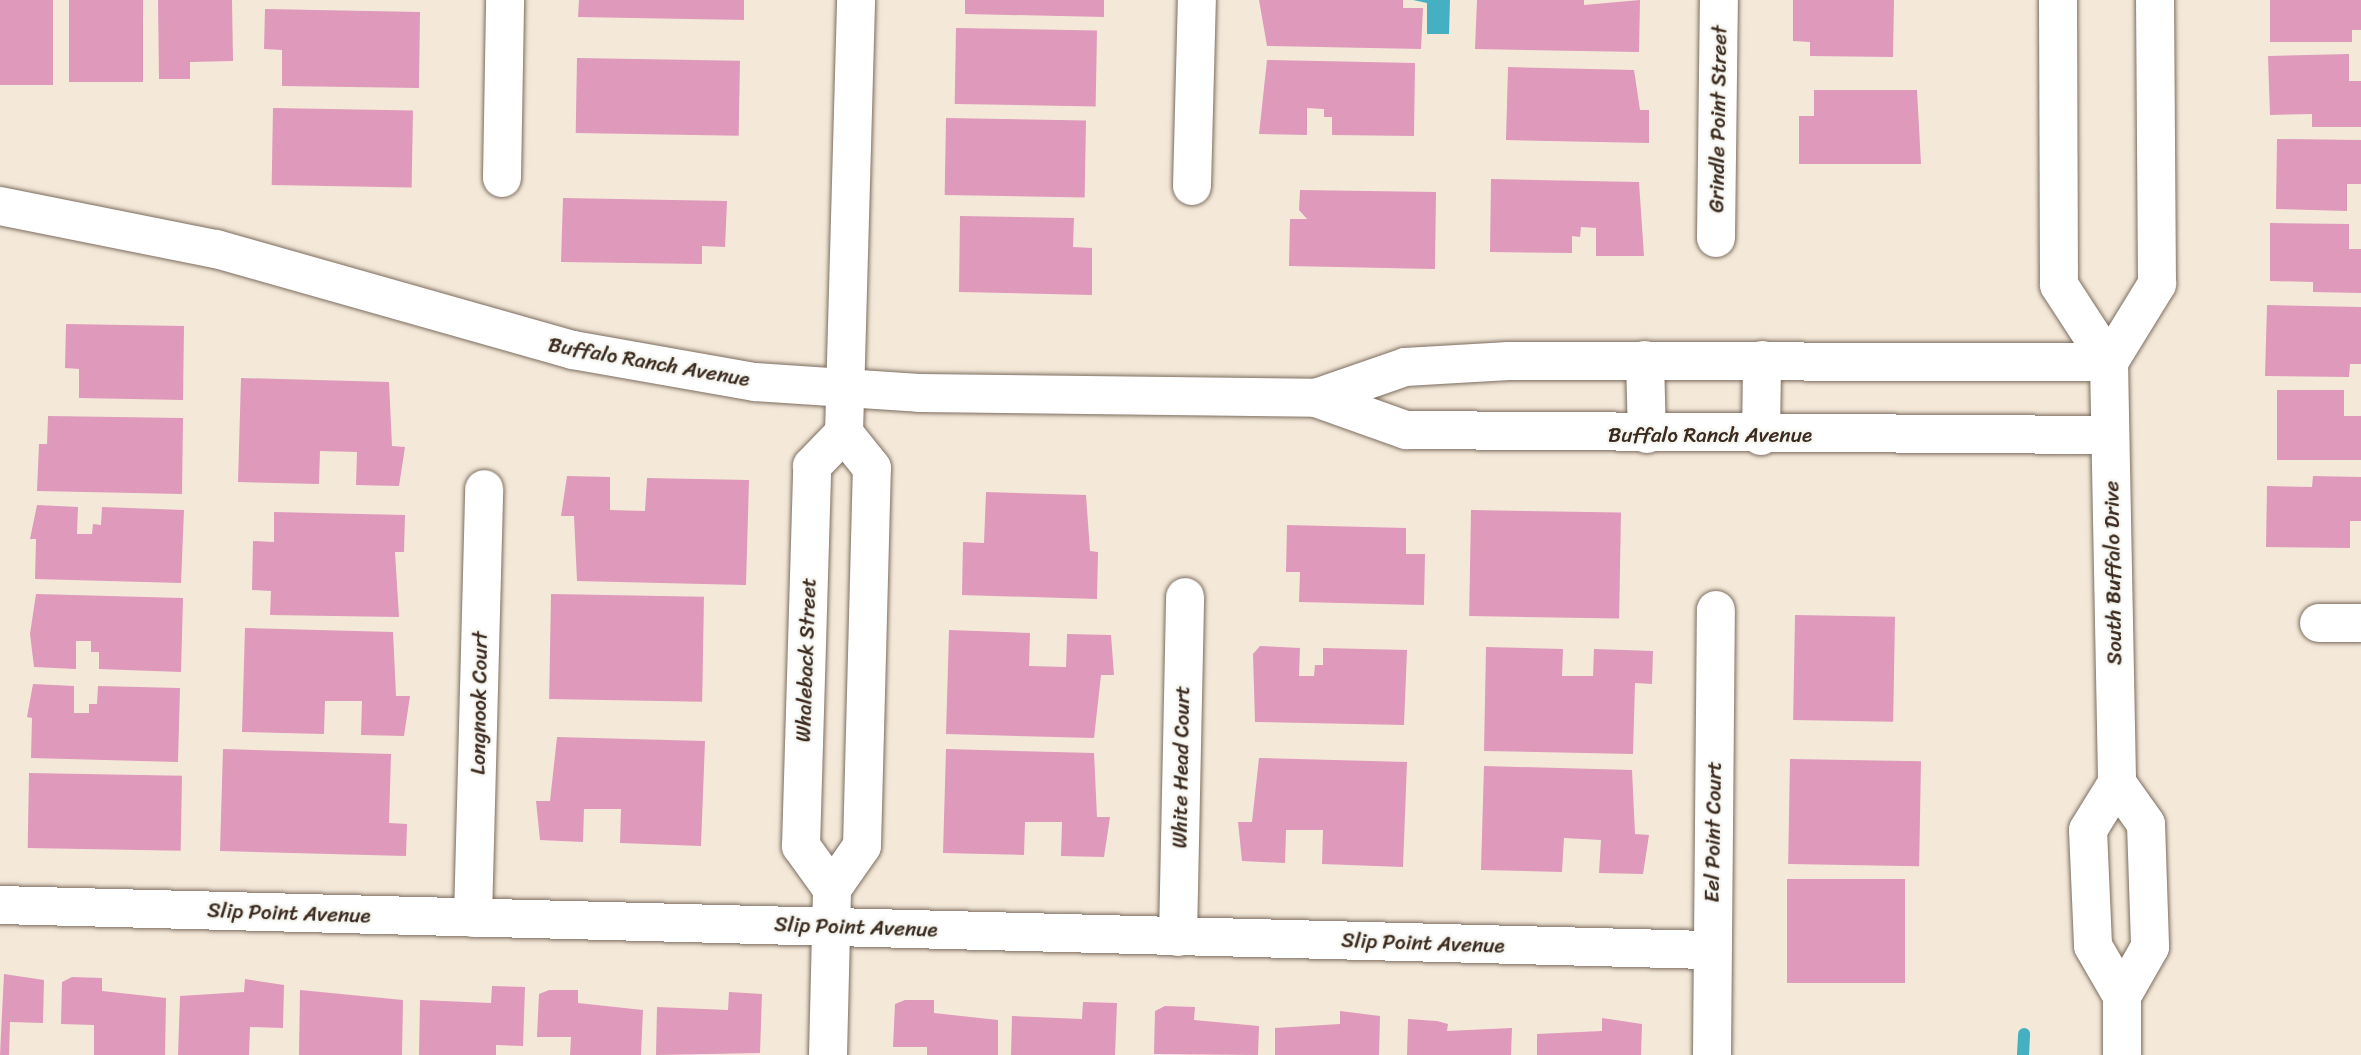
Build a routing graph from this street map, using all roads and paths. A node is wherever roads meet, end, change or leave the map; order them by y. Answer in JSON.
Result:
{"nodes":[{"id":1,"x":505,"y":0,"type":"edge"},
{"id":2,"x":856,"y":0,"type":"edge"},
{"id":3,"x":1197,"y":0,"type":"edge"},
{"id":4,"x":1719,"y":0,"type":"edge"},
{"id":5,"x":2058,"y":0,"type":"edge"},
{"id":6,"x":2155,"y":0,"type":"edge"},
{"id":7,"x":502,"y":178,"type":"dead end"},
{"id":8,"x":1192,"y":186,"type":"dead end"},
{"id":9,"x":0,"y":206,"type":"edge"},
{"id":10,"x":1716,"y":238,"type":"dead end"},
{"id":11,"x":1645,"y":360,"type":"junction"},
{"id":12,"x":1762,"y":360,"type":"junction"},
{"id":13,"x":2109,"y":362,"type":"junction"},
{"id":14,"x":846,"y":390,"type":"junction"},
{"id":15,"x":1316,"y":398,"type":"junction"},
{"id":16,"x":844,"y":433,"type":"junction"},
{"id":17,"x":1647,"y":434,"type":"junction"},
{"id":18,"x":2110,"y":435,"type":"junction"},
{"id":19,"x":1761,"y":436,"type":"junction"},
{"id":20,"x":485,"y":489,"type":"dead end"},
{"id":21,"x":1185,"y":597,"type":"dead end"},
{"id":22,"x":1716,"y":610,"type":"dead end"},
{"id":23,"x":2319,"y":623,"type":"dead end"},
{"id":24,"x":2361,"y":623,"type":"edge"},
{"id":25,"x":2118,"y":783,"type":"junction"},
{"id":26,"x":832,"y":889,"type":"junction"},
{"id":27,"x":0,"y":905,"type":"edge"},
{"id":28,"x":473,"y":918,"type":"junction"},
{"id":29,"x":831,"y":927,"type":"junction"},
{"id":30,"x":1178,"y":937,"type":"junction"},
{"id":31,"x":1712,"y":950,"type":"junction"},
{"id":32,"x":2122,"y":996,"type":"junction"},
{"id":33,"x":828,"y":1055,"type":"edge"},
{"id":34,"x":1712,"y":1055,"type":"edge"},
{"id":35,"x":2122,"y":1055,"type":"edge"}],
"edges":[{"from":1,"to":7,"type":"street"},
{"from":2,"to":14,"type":"street"},
{"from":3,"to":8,"type":"street"},
{"from":4,"to":10,"type":"street","name":"Grindle Point Street"},
{"from":5,"to":13,"type":"street"},
{"from":6,"to":13,"type":"street"},
{"from":9,"to":14,"type":"street","name":"Buffalo Ranch Avenue"},
{"from":11,"to":12,"type":"street","name":"Buffalo Ranch Avenue"},
{"from":11,"to":15,"type":"street","name":"Buffalo Ranch Avenue"},
{"from":11,"to":17,"type":"street"},
{"from":12,"to":13,"type":"street","name":"Buffalo Ranch Avenue"},
{"from":12,"to":19,"type":"street"},
{"from":13,"to":18,"type":"street","name":"South Buffalo Drive"},
{"from":14,"to":15,"type":"street","name":"Buffalo Ranch Avenue"},
{"from":14,"to":16,"type":"street"},
{"from":15,"to":17,"type":"street","name":"Buffalo Ranch Avenue"},
{"from":16,"to":26,"type":"street"},
{"from":16,"to":26,"type":"street","name":"Whaleback Street"},
{"from":17,"to":19,"type":"street","name":"Buffalo Ranch Avenue"},
{"from":18,"to":19,"type":"street","name":"Buffalo Ranch Avenue"},
{"from":18,"to":25,"type":"street","name":"South Buffalo Drive"},
{"from":20,"to":28,"type":"street","name":"Longnook Court"},
{"from":21,"to":30,"type":"street","name":"White Head Court"},
{"from":22,"to":31,"type":"street","name":"Eel Point Court"},
{"from":23,"to":24,"type":"street"},
{"from":25,"to":32,"type":"street"},
{"from":25,"to":32,"type":"street"},
{"from":26,"to":29,"type":"street"},
{"from":27,"to":28,"type":"street","name":"Slip Point Avenue"},
{"from":28,"to":29,"type":"street","name":"Slip Point Avenue"},
{"from":29,"to":30,"type":"street","name":"Slip Point Avenue"},
{"from":29,"to":33,"type":"street"},
{"from":30,"to":31,"type":"street","name":"Slip Point Avenue"},
{"from":31,"to":34,"type":"street","name":"Eel Point Court"},
{"from":32,"to":35,"type":"street"}]}
